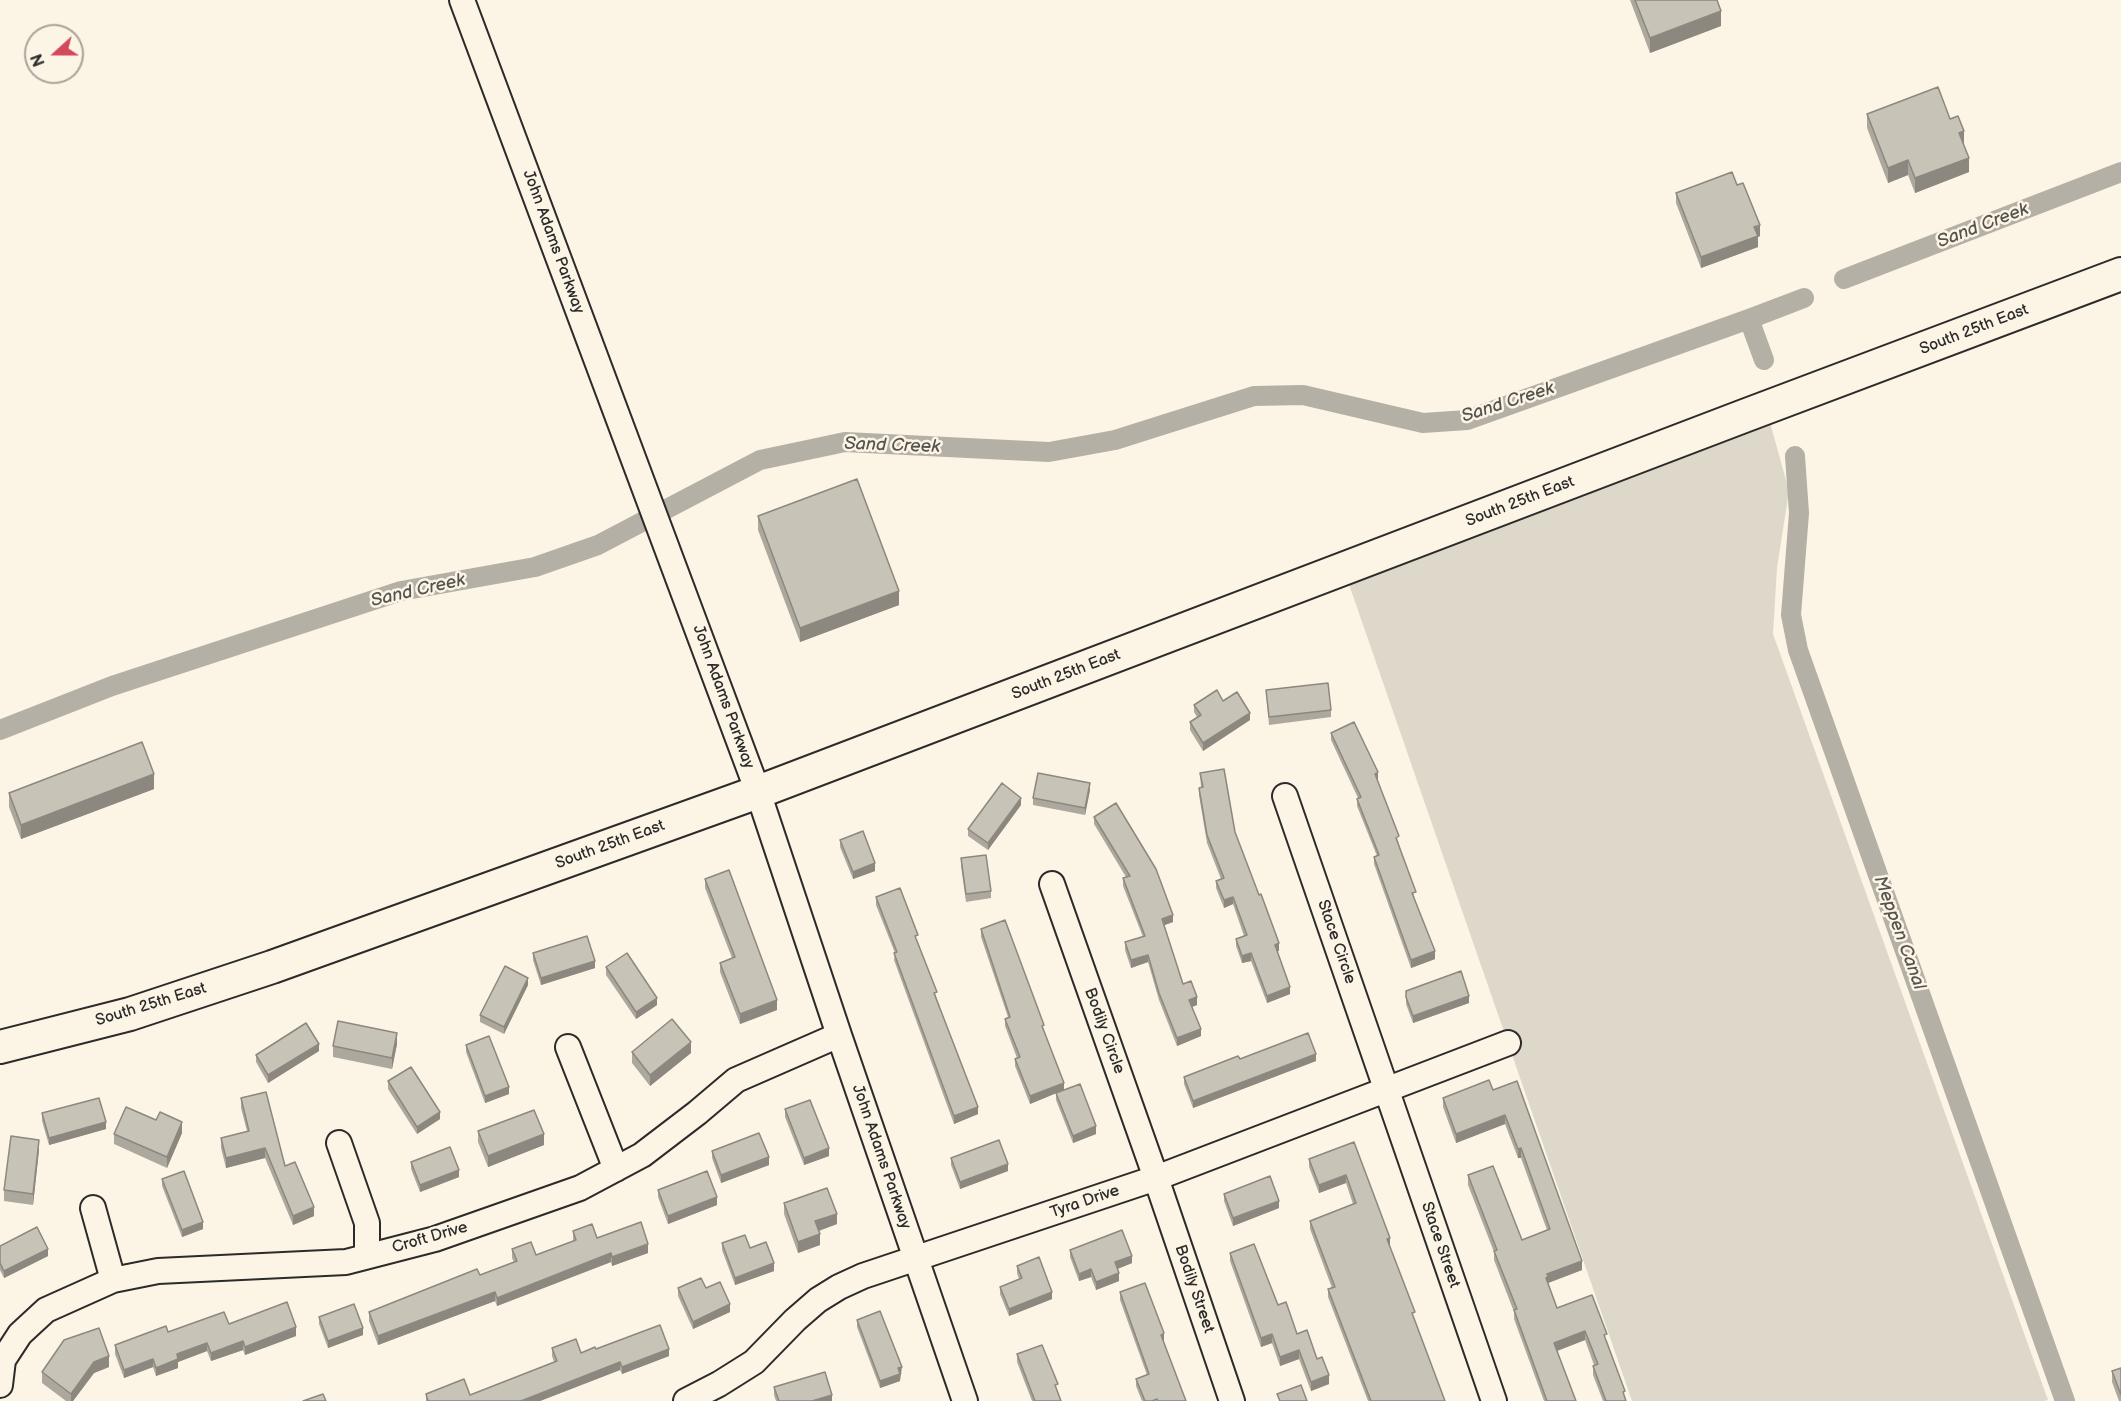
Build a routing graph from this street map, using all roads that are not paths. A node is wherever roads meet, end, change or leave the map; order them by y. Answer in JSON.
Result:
{"nodes":[{"id":1,"x":462,"y":0,"type":"edge"},
{"id":2,"x":2121,"y":274,"type":"edge"},
{"id":3,"x":758,"y":792,"type":"junction"},
{"id":4,"x":1285,"y":796,"type":"dead end"},
{"id":5,"x":1052,"y":884,"type":"dead end"},
{"id":6,"x":839,"y":1035,"type":"junction"},
{"id":7,"x":1508,"y":1043,"type":"dead end"},
{"id":8,"x":0,"y":1047,"type":"edge"},
{"id":9,"x":568,"y":1047,"type":"dead end"},
{"id":10,"x":1387,"y":1088,"type":"junction"},
{"id":11,"x":339,"y":1143,"type":"dead end"},
{"id":12,"x":616,"y":1169,"type":"junction"},
{"id":13,"x":1156,"y":1178,"type":"junction"},
{"id":14,"x":93,"y":1208,"type":"dead end"},
{"id":15,"x":367,"y":1256,"type":"junction"},
{"id":16,"x":916,"y":1258,"type":"junction"},
{"id":17,"x":113,"y":1280,"type":"junction"},
{"id":18,"x":0,"y":1385,"type":"edge"},
{"id":19,"x":0,"y":1394,"type":"edge"},
{"id":20,"x":0,"y":1401,"type":"edge"},
{"id":21,"x":687,"y":1401,"type":"edge"},
{"id":22,"x":965,"y":1401,"type":"edge"},
{"id":23,"x":1232,"y":1401,"type":"edge"},
{"id":24,"x":1494,"y":1401,"type":"edge"}],
"edges":[{"from":1,"to":3,"type":"street","name":"John Adams Parkway"},
{"from":2,"to":3,"type":"main road","name":"South 25th East"},
{"from":3,"to":6,"type":"street","name":"John Adams Parkway"},
{"from":3,"to":8,"type":"main road","name":"South 25th East"},
{"from":4,"to":10,"type":"street","name":"Stace Circle"},
{"from":5,"to":13,"type":"street","name":"Bodily Circle"},
{"from":6,"to":12,"type":"street","name":"Croft Drive"},
{"from":6,"to":16,"type":"street","name":"John Adams Parkway"},
{"from":7,"to":10,"type":"street","name":"Tyra Drive"},
{"from":9,"to":12,"type":"street"},
{"from":10,"to":13,"type":"street","name":"Tyra Drive"},
{"from":10,"to":24,"type":"street","name":"Stace Street"},
{"from":11,"to":15,"type":"street"},
{"from":12,"to":15,"type":"street","name":"Croft Drive"},
{"from":13,"to":16,"type":"street","name":"Tyra Drive"},
{"from":13,"to":23,"type":"street","name":"Bodily Street"},
{"from":14,"to":17,"type":"street"},
{"from":15,"to":17,"type":"street","name":"Croft Drive"},
{"from":16,"to":21,"type":"street","name":"Tyra Drive"},
{"from":16,"to":22,"type":"street","name":"John Adams Parkway"},
{"from":17,"to":18,"type":"street","name":"Croft Drive"},
{"from":19,"to":20,"type":"street"}]}
